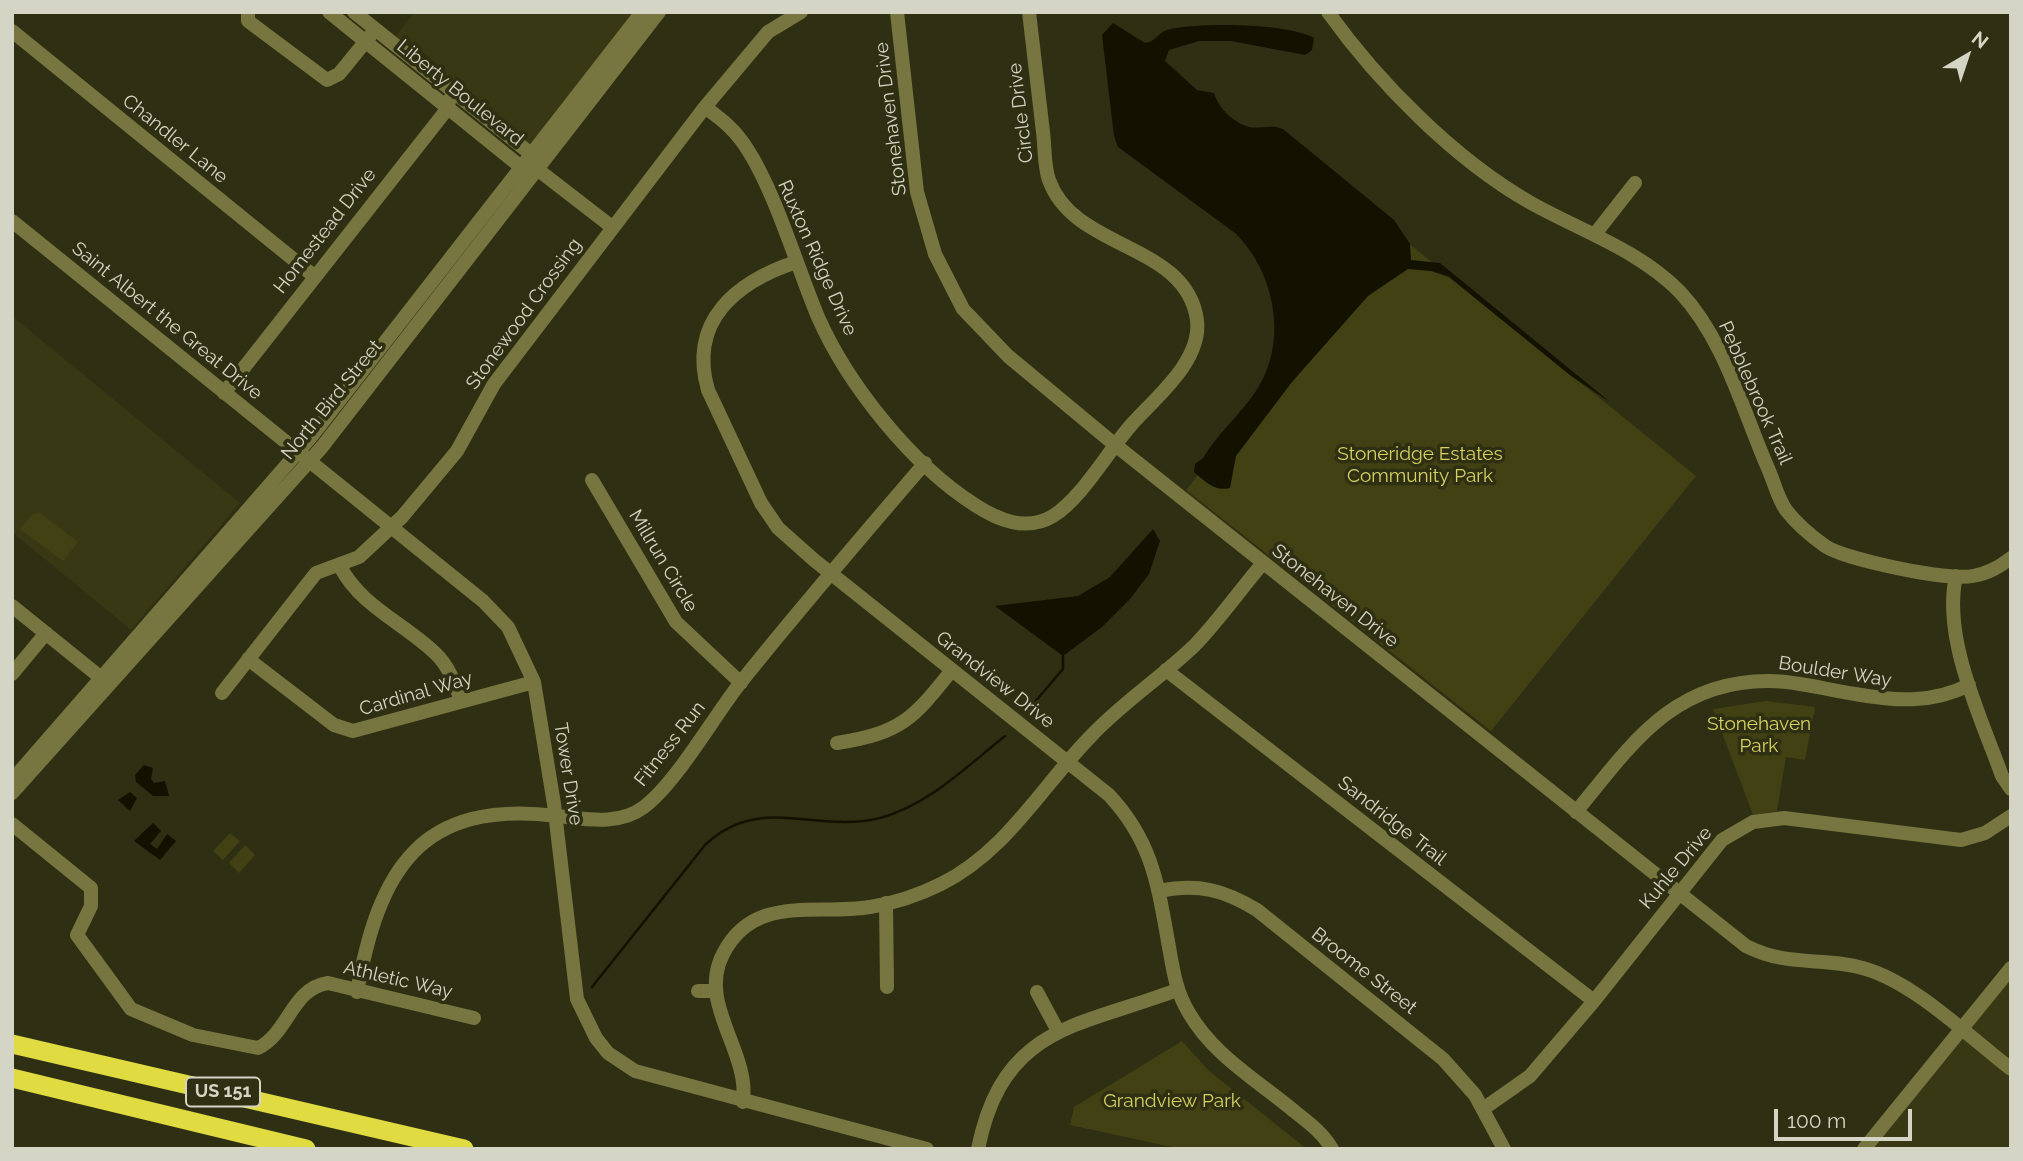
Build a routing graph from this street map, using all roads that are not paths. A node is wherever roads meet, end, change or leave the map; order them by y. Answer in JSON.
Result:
{"nodes":[{"id":1,"x":248,"y":12,"type":"edge"},
{"id":2,"x":329,"y":12,"type":"edge"},
{"id":3,"x":354,"y":12,"type":"edge"},
{"id":4,"x":642,"y":12,"type":"edge"},
{"id":5,"x":659,"y":12,"type":"edge"},
{"id":6,"x":801,"y":12,"type":"edge"},
{"id":7,"x":897,"y":12,"type":"edge"},
{"id":8,"x":1029,"y":12,"type":"edge"},
{"id":9,"x":1328,"y":12,"type":"edge"},
{"id":10,"x":375,"y":30,"type":"junction"},
{"id":11,"x":12,"y":31,"type":"edge"},
{"id":12,"x":366,"y":42,"type":"junction"},
{"id":13,"x":450,"y":91,"type":"junction"},
{"id":14,"x":705,"y":107,"type":"junction"},
{"id":15,"x":447,"y":108,"type":"junction"},
{"id":16,"x":531,"y":154,"type":"junction"},
{"id":17,"x":521,"y":167,"type":"junction"},
{"id":18,"x":537,"y":169,"type":"junction"},
{"id":19,"x":1635,"y":183,"type":"dead end"},
{"id":20,"x":12,"y":221,"type":"edge"},
{"id":21,"x":612,"y":227,"type":"junction"},
{"id":22,"x":1595,"y":234,"type":"junction"},
{"id":23,"x":796,"y":262,"type":"junction"},
{"id":24,"x":314,"y":276,"type":"junction"},
{"id":25,"x":224,"y":393,"type":"junction"},
{"id":26,"x":1114,"y":444,"type":"junction"},
{"id":27,"x":304,"y":456,"type":"junction"},
{"id":28,"x":925,"y":463,"type":"junction"},
{"id":29,"x":592,"y":480,"type":"dead end"},
{"id":30,"x":392,"y":527,"type":"junction"},
{"id":31,"x":2011,"y":558,"type":"edge"},
{"id":32,"x":1263,"y":563,"type":"junction"},
{"id":33,"x":340,"y":566,"type":"junction"},
{"id":34,"x":831,"y":573,"type":"junction"},
{"id":35,"x":1956,"y":576,"type":"junction"},
{"id":36,"x":12,"y":606,"type":"edge"},
{"id":37,"x":46,"y":633,"type":"junction"},
{"id":38,"x":248,"y":659,"type":"junction"},
{"id":39,"x":952,"y":670,"type":"junction"},
{"id":40,"x":1166,"y":670,"type":"junction"},
{"id":41,"x":12,"y":674,"type":"edge"},
{"id":42,"x":104,"y":680,"type":"junction"},
{"id":43,"x":534,"y":682,"type":"junction"},
{"id":44,"x":741,"y":683,"type":"junction"},
{"id":45,"x":1969,"y":685,"type":"junction"},
{"id":46,"x":222,"y":693,"type":"dead end"},
{"id":47,"x":461,"y":701,"type":"junction"},
{"id":48,"x":837,"y":743,"type":"dead end"},
{"id":49,"x":1067,"y":762,"type":"junction"},
{"id":50,"x":12,"y":779,"type":"edge"},
{"id":51,"x":2011,"y":789,"type":"edge"},
{"id":52,"x":12,"y":793,"type":"edge"},
{"id":53,"x":1576,"y":812,"type":"junction"},
{"id":54,"x":556,"y":816,"type":"junction"},
{"id":55,"x":2011,"y":816,"type":"edge"},
{"id":56,"x":12,"y":824,"type":"edge"},
{"id":57,"x":1160,"y":891,"type":"junction"},
{"id":58,"x":1678,"y":893,"type":"junction"},
{"id":59,"x":886,"y":903,"type":"junction"},
{"id":60,"x":2011,"y":968,"type":"edge"},
{"id":61,"x":887,"y":987,"type":"dead end"},
{"id":62,"x":1178,"y":990,"type":"junction"},
{"id":63,"x":698,"y":991,"type":"dead end"},
{"id":64,"x":715,"y":991,"type":"junction"},
{"id":65,"x":358,"y":992,"type":"junction"},
{"id":66,"x":1037,"y":992,"type":"dead end"},
{"id":67,"x":1594,"y":1001,"type":"junction"},
{"id":68,"x":474,"y":1017,"type":"dead end"},
{"id":69,"x":1058,"y":1031,"type":"junction"},
{"id":70,"x":1961,"y":1031,"type":"junction"},
{"id":71,"x":12,"y":1044,"type":"edge"},
{"id":72,"x":2011,"y":1069,"type":"edge"},
{"id":73,"x":12,"y":1078,"type":"edge"},
{"id":74,"x":743,"y":1102,"type":"junction"},
{"id":75,"x":1483,"y":1109,"type":"junction"},
{"id":76,"x":306,"y":1149,"type":"edge"},
{"id":77,"x":464,"y":1149,"type":"edge"},
{"id":78,"x":927,"y":1149,"type":"edge"},
{"id":79,"x":978,"y":1149,"type":"edge"},
{"id":80,"x":1332,"y":1149,"type":"edge"},
{"id":81,"x":1504,"y":1149,"type":"edge"},
{"id":82,"x":1867,"y":1149,"type":"edge"}],
"edges":[{"from":1,"to":12,"type":"street"},
{"from":2,"to":12,"type":"street","name":"Liberty Boulevard"},
{"from":3,"to":10,"type":"street","name":"Liberty Boulevard"},
{"from":4,"to":16,"type":"street","name":"North Bird Street"},
{"from":5,"to":18,"type":"street","name":"North Bird Street"},
{"from":6,"to":14,"type":"street","name":"Stonewood Crossing"},
{"from":7,"to":26,"type":"street","name":"Stonehaven Drive"},
{"from":8,"to":26,"type":"street","name":"Circle Drive"},
{"from":9,"to":22,"type":"street","name":"Pebblebrook Trail"},
{"from":10,"to":12,"type":"street"},
{"from":10,"to":13,"type":"street","name":"Liberty Boulevard"},
{"from":11,"to":24,"type":"street","name":"Chandler Lane"},
{"from":12,"to":15,"type":"street","name":"Liberty Boulevard"},
{"from":13,"to":15,"type":"street","name":"Homestead Drive"},
{"from":13,"to":16,"type":"street","name":"Liberty Boulevard"},
{"from":14,"to":21,"type":"street","name":"Stonewood Crossing"},
{"from":14,"to":23,"type":"street","name":"Ruxton Ridge Drive"},
{"from":15,"to":17,"type":"street","name":"Liberty Boulevard"},
{"from":15,"to":24,"type":"street","name":"Homestead Drive"},
{"from":16,"to":17,"type":"street","name":"North Bird Street"},
{"from":16,"to":18,"type":"street","name":"Liberty Boulevard"},
{"from":17,"to":18,"type":"street","name":"Liberty Boulevard"},
{"from":17,"to":27,"type":"street","name":"North Bird Street"},
{"from":18,"to":21,"type":"street"},
{"from":18,"to":27,"type":"street","name":"North Bird Street"},
{"from":19,"to":22,"type":"street"},
{"from":20,"to":25,"type":"street","name":"Saint Albert the Great Drive"},
{"from":21,"to":30,"type":"street","name":"Stonewood Crossing"},
{"from":22,"to":35,"type":"street","name":"Pebblebrook Trail"},
{"from":23,"to":28,"type":"street","name":"Ruxton Ridge Drive"},
{"from":23,"to":34,"type":"street","name":"Grandview Drive"},
{"from":24,"to":25,"type":"street","name":"Homestead Drive"},
{"from":25,"to":27,"type":"street","name":"Saint Albert the Great Drive"},
{"from":26,"to":28,"type":"street","name":"Ruxton Ridge Drive"},
{"from":26,"to":32,"type":"street","name":"Stonehaven Drive"},
{"from":27,"to":30,"type":"street","name":"Tower Drive"},
{"from":27,"to":42,"type":"street","name":"North Bird Street"},
{"from":28,"to":34,"type":"street","name":"Fitness Run"},
{"from":29,"to":44,"type":"street","name":"Millrun Circle"},
{"from":30,"to":33,"type":"street","name":"Stonewood Crossing"},
{"from":30,"to":43,"type":"street","name":"Tower Drive"},
{"from":31,"to":35,"type":"street","name":"Pebblebrook Trail"},
{"from":32,"to":40,"type":"street"},
{"from":32,"to":53,"type":"street","name":"Stonehaven Drive"},
{"from":33,"to":38,"type":"street","name":"Stonewood Crossing"},
{"from":33,"to":47,"type":"street"},
{"from":34,"to":39,"type":"street","name":"Grandview Drive"},
{"from":34,"to":44,"type":"street","name":"Fitness Run"},
{"from":35,"to":45,"type":"street"},
{"from":36,"to":37,"type":"street"},
{"from":37,"to":41,"type":"street"},
{"from":37,"to":42,"type":"street"},
{"from":38,"to":46,"type":"street","name":"Stonewood Crossing"},
{"from":38,"to":47,"type":"street","name":"Cardinal Way"},
{"from":39,"to":48,"type":"street"},
{"from":39,"to":49,"type":"street","name":"Grandview Drive"},
{"from":40,"to":49,"type":"street"},
{"from":40,"to":67,"type":"street","name":"Sandridge Trail"},
{"from":42,"to":50,"type":"street","name":"North Bird Street"},
{"from":42,"to":52,"type":"street","name":"North Bird Street"},
{"from":43,"to":47,"type":"street","name":"Cardinal Way"},
{"from":43,"to":54,"type":"street","name":"Tower Drive"},
{"from":44,"to":54,"type":"street","name":"Fitness Run"},
{"from":45,"to":51,"type":"street"},
{"from":45,"to":53,"type":"street","name":"Boulder Way"},
{"from":49,"to":57,"type":"street","name":"Grandview Drive"},
{"from":49,"to":59,"type":"street"},
{"from":53,"to":58,"type":"street","name":"Stonehaven Drive"},
{"from":54,"to":65,"type":"street","name":"Fitness Run"},
{"from":54,"to":74,"type":"street","name":"Tower Drive"},
{"from":55,"to":58,"type":"street","name":"Kuhle Drive"},
{"from":56,"to":65,"type":"street","name":"Athletic Way"},
{"from":57,"to":62,"type":"street","name":"Grandview Drive"},
{"from":57,"to":75,"type":"street","name":"Broome Street"},
{"from":58,"to":67,"type":"street","name":"Kuhle Drive"},
{"from":58,"to":70,"type":"street","name":"Stonehaven Drive"},
{"from":59,"to":61,"type":"street"},
{"from":59,"to":64,"type":"street"},
{"from":60,"to":70,"type":"street"},
{"from":62,"to":69,"type":"street"},
{"from":62,"to":80,"type":"street","name":"Grandview Drive"},
{"from":63,"to":64,"type":"street"},
{"from":64,"to":74,"type":"street"},
{"from":65,"to":68,"type":"street","name":"Athletic Way"},
{"from":66,"to":69,"type":"street"},
{"from":67,"to":75,"type":"street","name":"Kuhle Drive"},
{"from":69,"to":79,"type":"street"},
{"from":70,"to":72,"type":"street","name":"Stonehaven Drive"},
{"from":70,"to":82,"type":"street"},
{"from":71,"to":77,"type":"highway","number":"US 151"},
{"from":73,"to":76,"type":"highway","number":"US 151"},
{"from":74,"to":78,"type":"street","name":"Tower Drive"},
{"from":75,"to":81,"type":"street","name":"Broome Street"}]}
